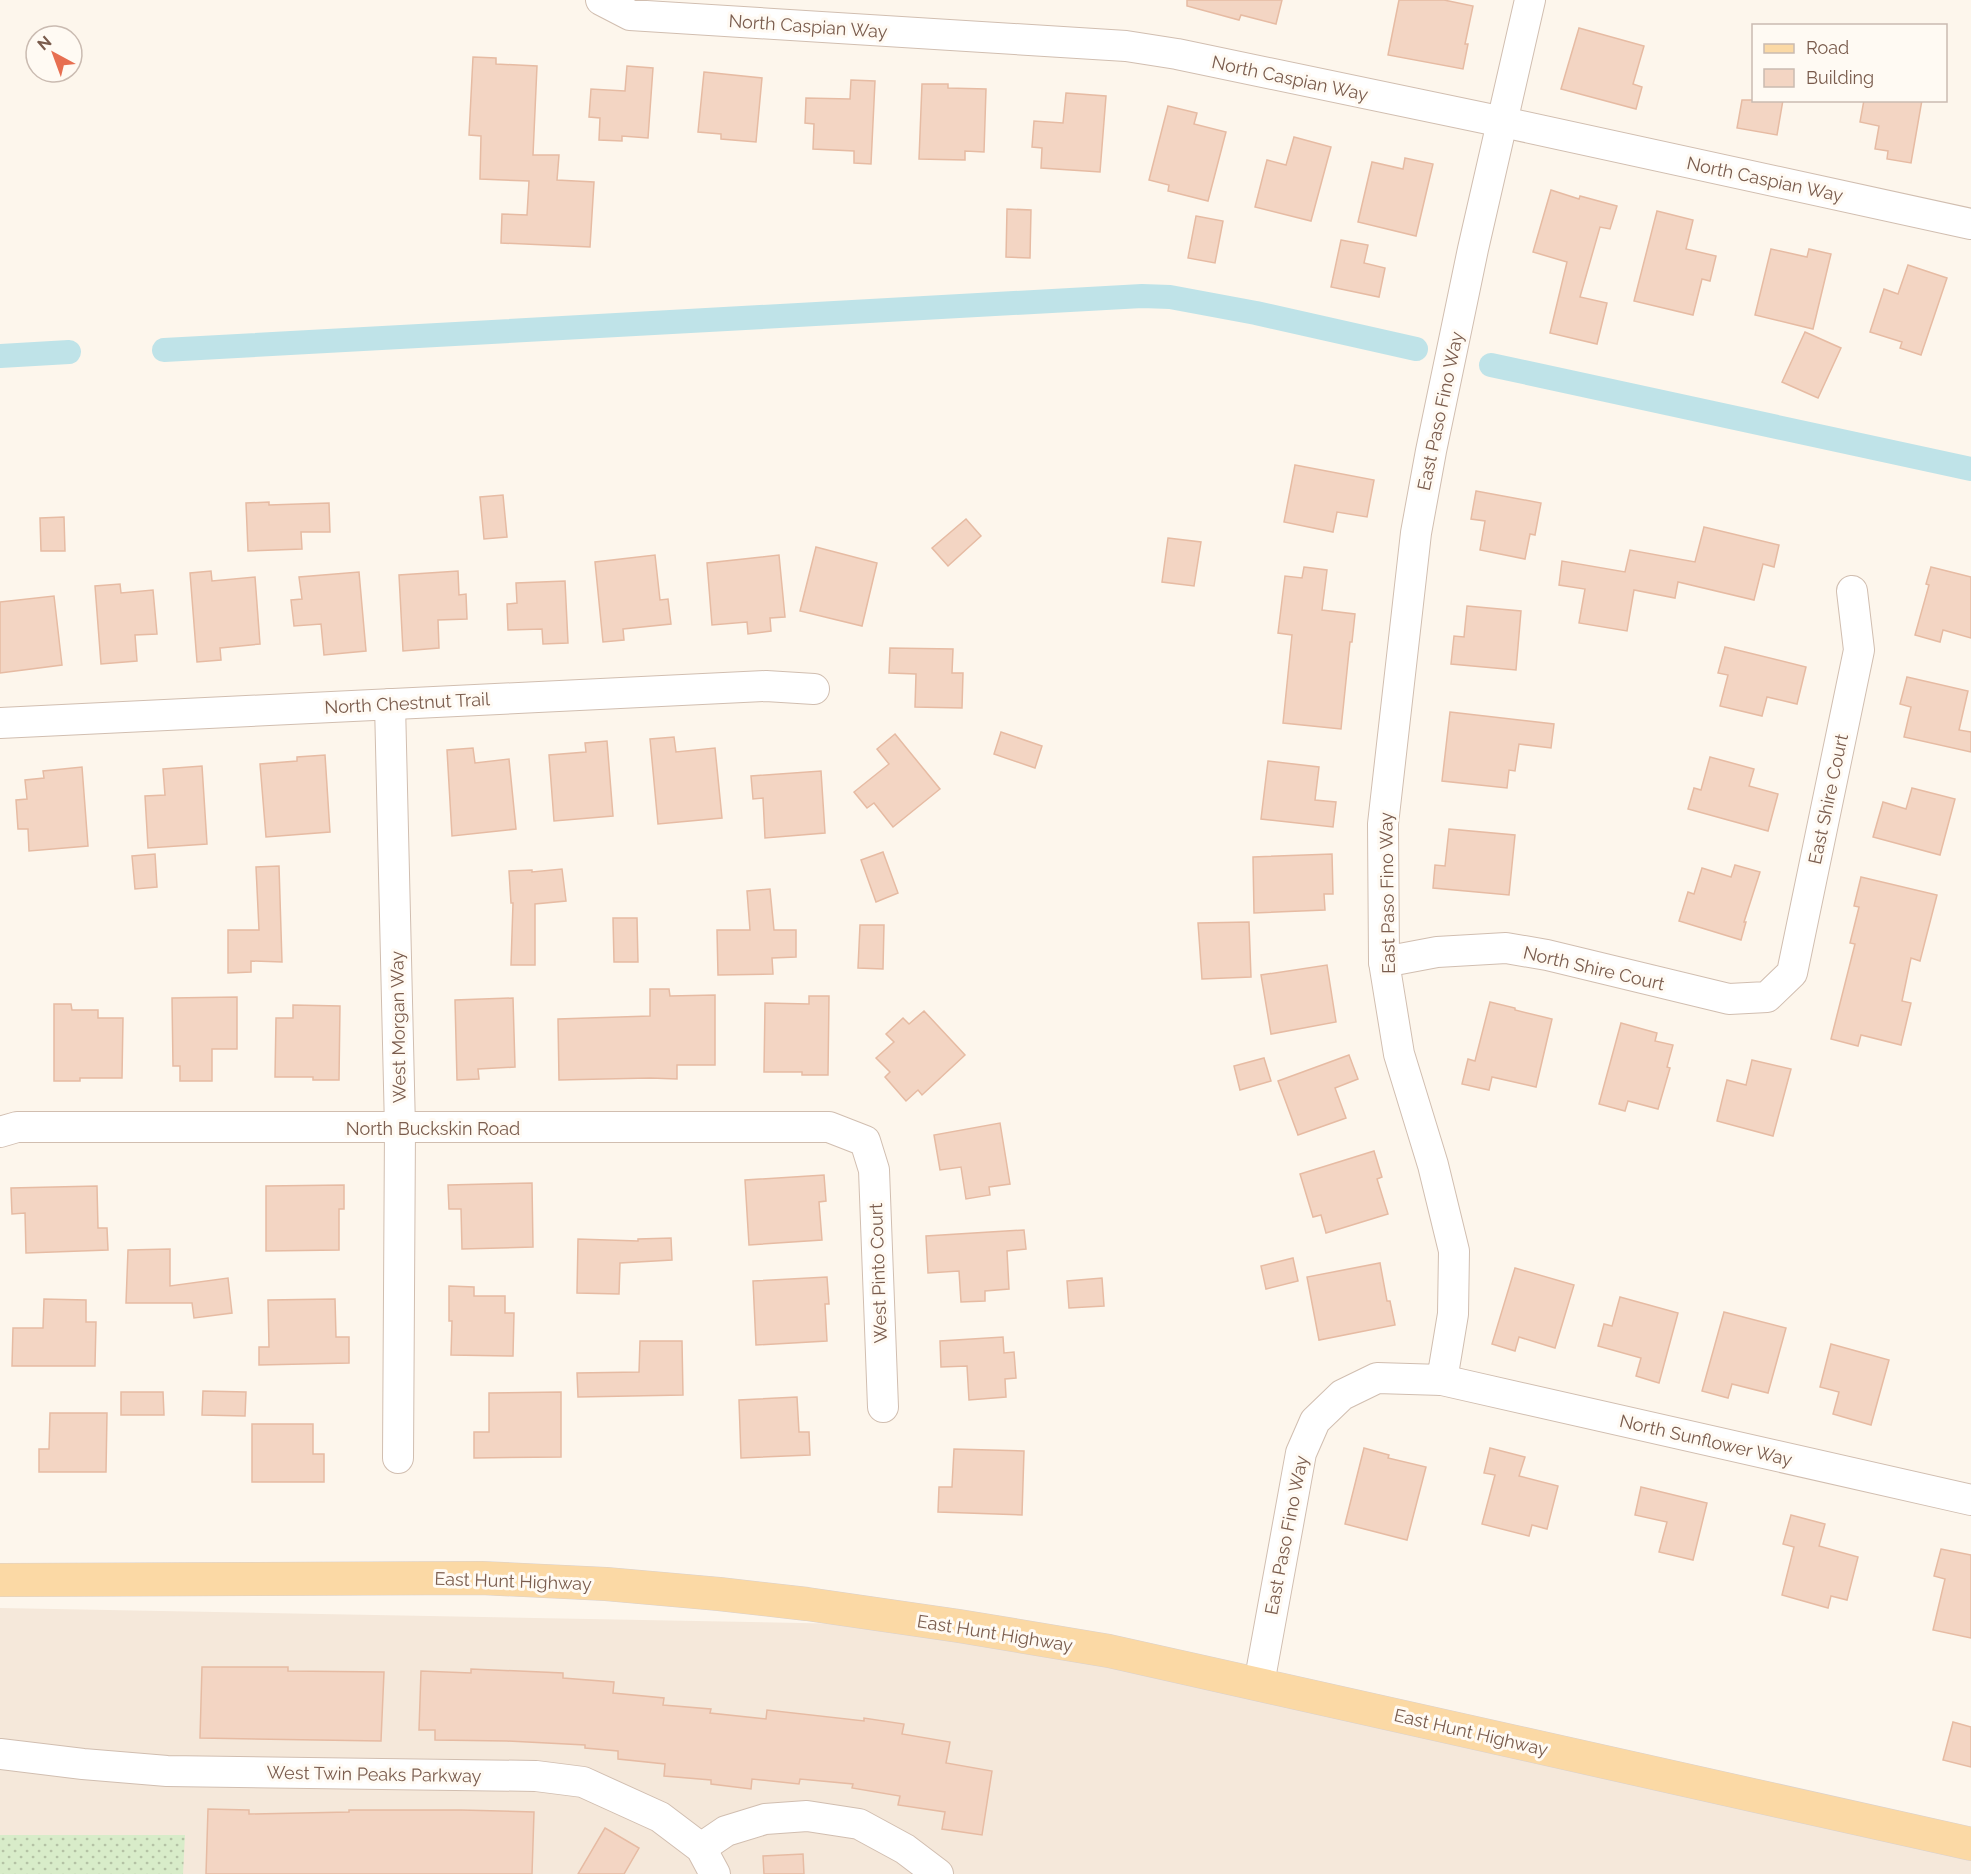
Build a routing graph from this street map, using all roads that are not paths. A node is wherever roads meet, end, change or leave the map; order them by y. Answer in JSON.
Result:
{"nodes":[{"id":1,"x":601,"y":0,"type":"edge"},
{"id":2,"x":1530,"y":0,"type":"edge"},
{"id":3,"x":1503,"y":122,"type":"junction"},
{"id":4,"x":1971,"y":224,"type":"edge"},
{"id":5,"x":1852,"y":591,"type":"dead end"},
{"id":6,"x":813,"y":689,"type":"dead end"},
{"id":7,"x":390,"y":704,"type":"junction"},
{"id":8,"x":0,"y":723,"type":"edge"},
{"id":9,"x":1384,"y":962,"type":"junction"},
{"id":10,"x":1767,"y":997,"type":"joint"},
{"id":11,"x":400,"y":1128,"type":"junction"},
{"id":12,"x":0,"y":1132,"type":"edge"},
{"id":13,"x":865,"y":1141,"type":"joint"},
{"id":14,"x":1442,"y":1380,"type":"junction"},
{"id":15,"x":884,"y":1407,"type":"dead end"},
{"id":16,"x":398,"y":1458,"type":"dead end"},
{"id":17,"x":1971,"y":1500,"type":"edge"},
{"id":18,"x":0,"y":1580,"type":"edge"},
{"id":19,"x":1259,"y":1684,"type":"junction"},
{"id":20,"x":0,"y":1754,"type":"edge"},
{"id":21,"x":1971,"y":1844,"type":"edge"},
{"id":22,"x":701,"y":1848,"type":"junction"},
{"id":23,"x":715,"y":1874,"type":"edge"},
{"id":24,"x":938,"y":1874,"type":"edge"}],
"edges":[{"from":1,"to":3,"type":"street","name":"North Caspian Way"},
{"from":2,"to":3,"type":"street","name":"East Paso Fino Way"},
{"from":3,"to":4,"type":"street","name":"North Caspian Way"},
{"from":3,"to":9,"type":"street","name":"East Paso Fino Way"},
{"from":5,"to":10,"type":"street","name":"East Shire Court"},
{"from":6,"to":7,"type":"street","name":"North Chestnut Trail"},
{"from":7,"to":8,"type":"street","name":"North Chestnut Trail"},
{"from":7,"to":11,"type":"street","name":"West Morgan Way"},
{"from":9,"to":10,"type":"street","name":"North Shire Court"},
{"from":9,"to":14,"type":"street","name":"East Paso Fino Way"},
{"from":11,"to":12,"type":"street","name":"North Buckskin Road"},
{"from":11,"to":13,"type":"street","name":"North Buckskin Road"},
{"from":11,"to":16,"type":"street","name":"West Morgan Way"},
{"from":13,"to":15,"type":"street","name":"West Pinto Court"},
{"from":14,"to":17,"type":"street","name":"North Sunflower Way"},
{"from":14,"to":19,"type":"street","name":"East Paso Fino Way"},
{"from":18,"to":19,"type":"main road","name":"East Hunt Highway"},
{"from":19,"to":21,"type":"main road","name":"East Hunt Highway"},
{"from":20,"to":22,"type":"street","name":"West Twin Peaks Parkway"},
{"from":22,"to":23,"type":"street","name":"West Twin Peaks Parkway"},
{"from":22,"to":24,"type":"street"}]}
